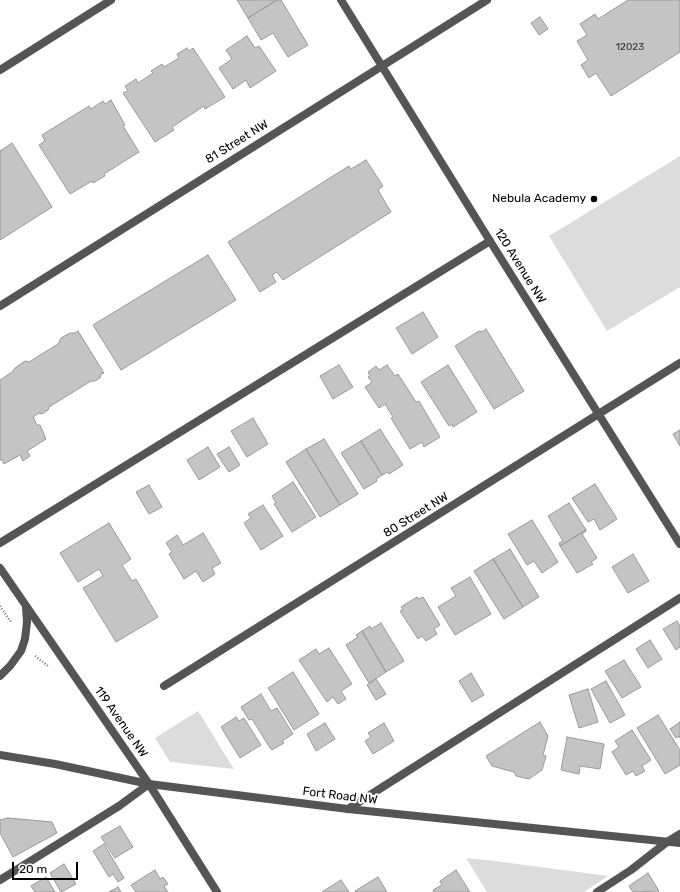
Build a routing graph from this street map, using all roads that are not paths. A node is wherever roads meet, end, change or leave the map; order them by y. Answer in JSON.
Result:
{"nodes":[{"id":1,"x":111,"y":0,"type":"edge"},
{"id":2,"x":341,"y":0,"type":"edge"},
{"id":3,"x":488,"y":0,"type":"edge"},
{"id":4,"x":382,"y":65,"type":"junction"},
{"id":5,"x":0,"y":70,"type":"edge"},
{"id":6,"x":490,"y":241,"type":"junction"},
{"id":7,"x":0,"y":306,"type":"edge"},
{"id":8,"x":680,"y":363,"type":"edge"},
{"id":9,"x":599,"y":414,"type":"junction"},
{"id":10,"x":0,"y":543,"type":"edge"},
{"id":11,"x":680,"y":544,"type":"edge"},
{"id":12,"x":0,"y":568,"type":"edge"},
{"id":13,"x":680,"y":598,"type":"edge"},
{"id":14,"x":26,"y":606,"type":"junction"},
{"id":15,"x":0,"y":676,"type":"edge"},
{"id":16,"x":164,"y":686,"type":"dead end"},
{"id":17,"x":0,"y":755,"type":"edge"},
{"id":18,"x":149,"y":784,"type":"junction"},
{"id":19,"x":348,"y":810,"type":"junction"},
{"id":20,"x":680,"y":834,"type":"edge"},
{"id":21,"x":667,"y":842,"type":"junction"},
{"id":22,"x":680,"y":843,"type":"edge"},
{"id":23,"x":0,"y":880,"type":"edge"},
{"id":24,"x":217,"y":892,"type":"edge"},
{"id":25,"x":597,"y":892,"type":"edge"}],
"edges":[{"from":1,"to":5,"type":"street"},
{"from":2,"to":4,"type":"street","name":"120 Avenue NW"},
{"from":3,"to":4,"type":"street","name":"81 Street NW"},
{"from":4,"to":6,"type":"street","name":"120 Avenue NW"},
{"from":4,"to":7,"type":"street","name":"81 Street NW"},
{"from":6,"to":9,"type":"street","name":"120 Avenue NW"},
{"from":6,"to":10,"type":"street"},
{"from":8,"to":9,"type":"street","name":"80 Street NW"},
{"from":9,"to":11,"type":"street","name":"120 Avenue NW"},
{"from":9,"to":16,"type":"street","name":"80 Street NW"},
{"from":12,"to":14,"type":"street","name":"119 Avenue NW"},
{"from":13,"to":19,"type":"street"},
{"from":14,"to":15,"type":"street"},
{"from":14,"to":18,"type":"street","name":"119 Avenue NW"},
{"from":17,"to":18,"type":"street","name":"Fort Road NW"},
{"from":18,"to":19,"type":"street","name":"Fort Road NW"},
{"from":18,"to":23,"type":"street"},
{"from":18,"to":24,"type":"street","name":"119 Avenue NW"},
{"from":19,"to":21,"type":"street","name":"Fort Road NW"},
{"from":20,"to":21,"type":"street"},
{"from":21,"to":22,"type":"street","name":"Fort Road NW"},
{"from":21,"to":25,"type":"street"}]}
